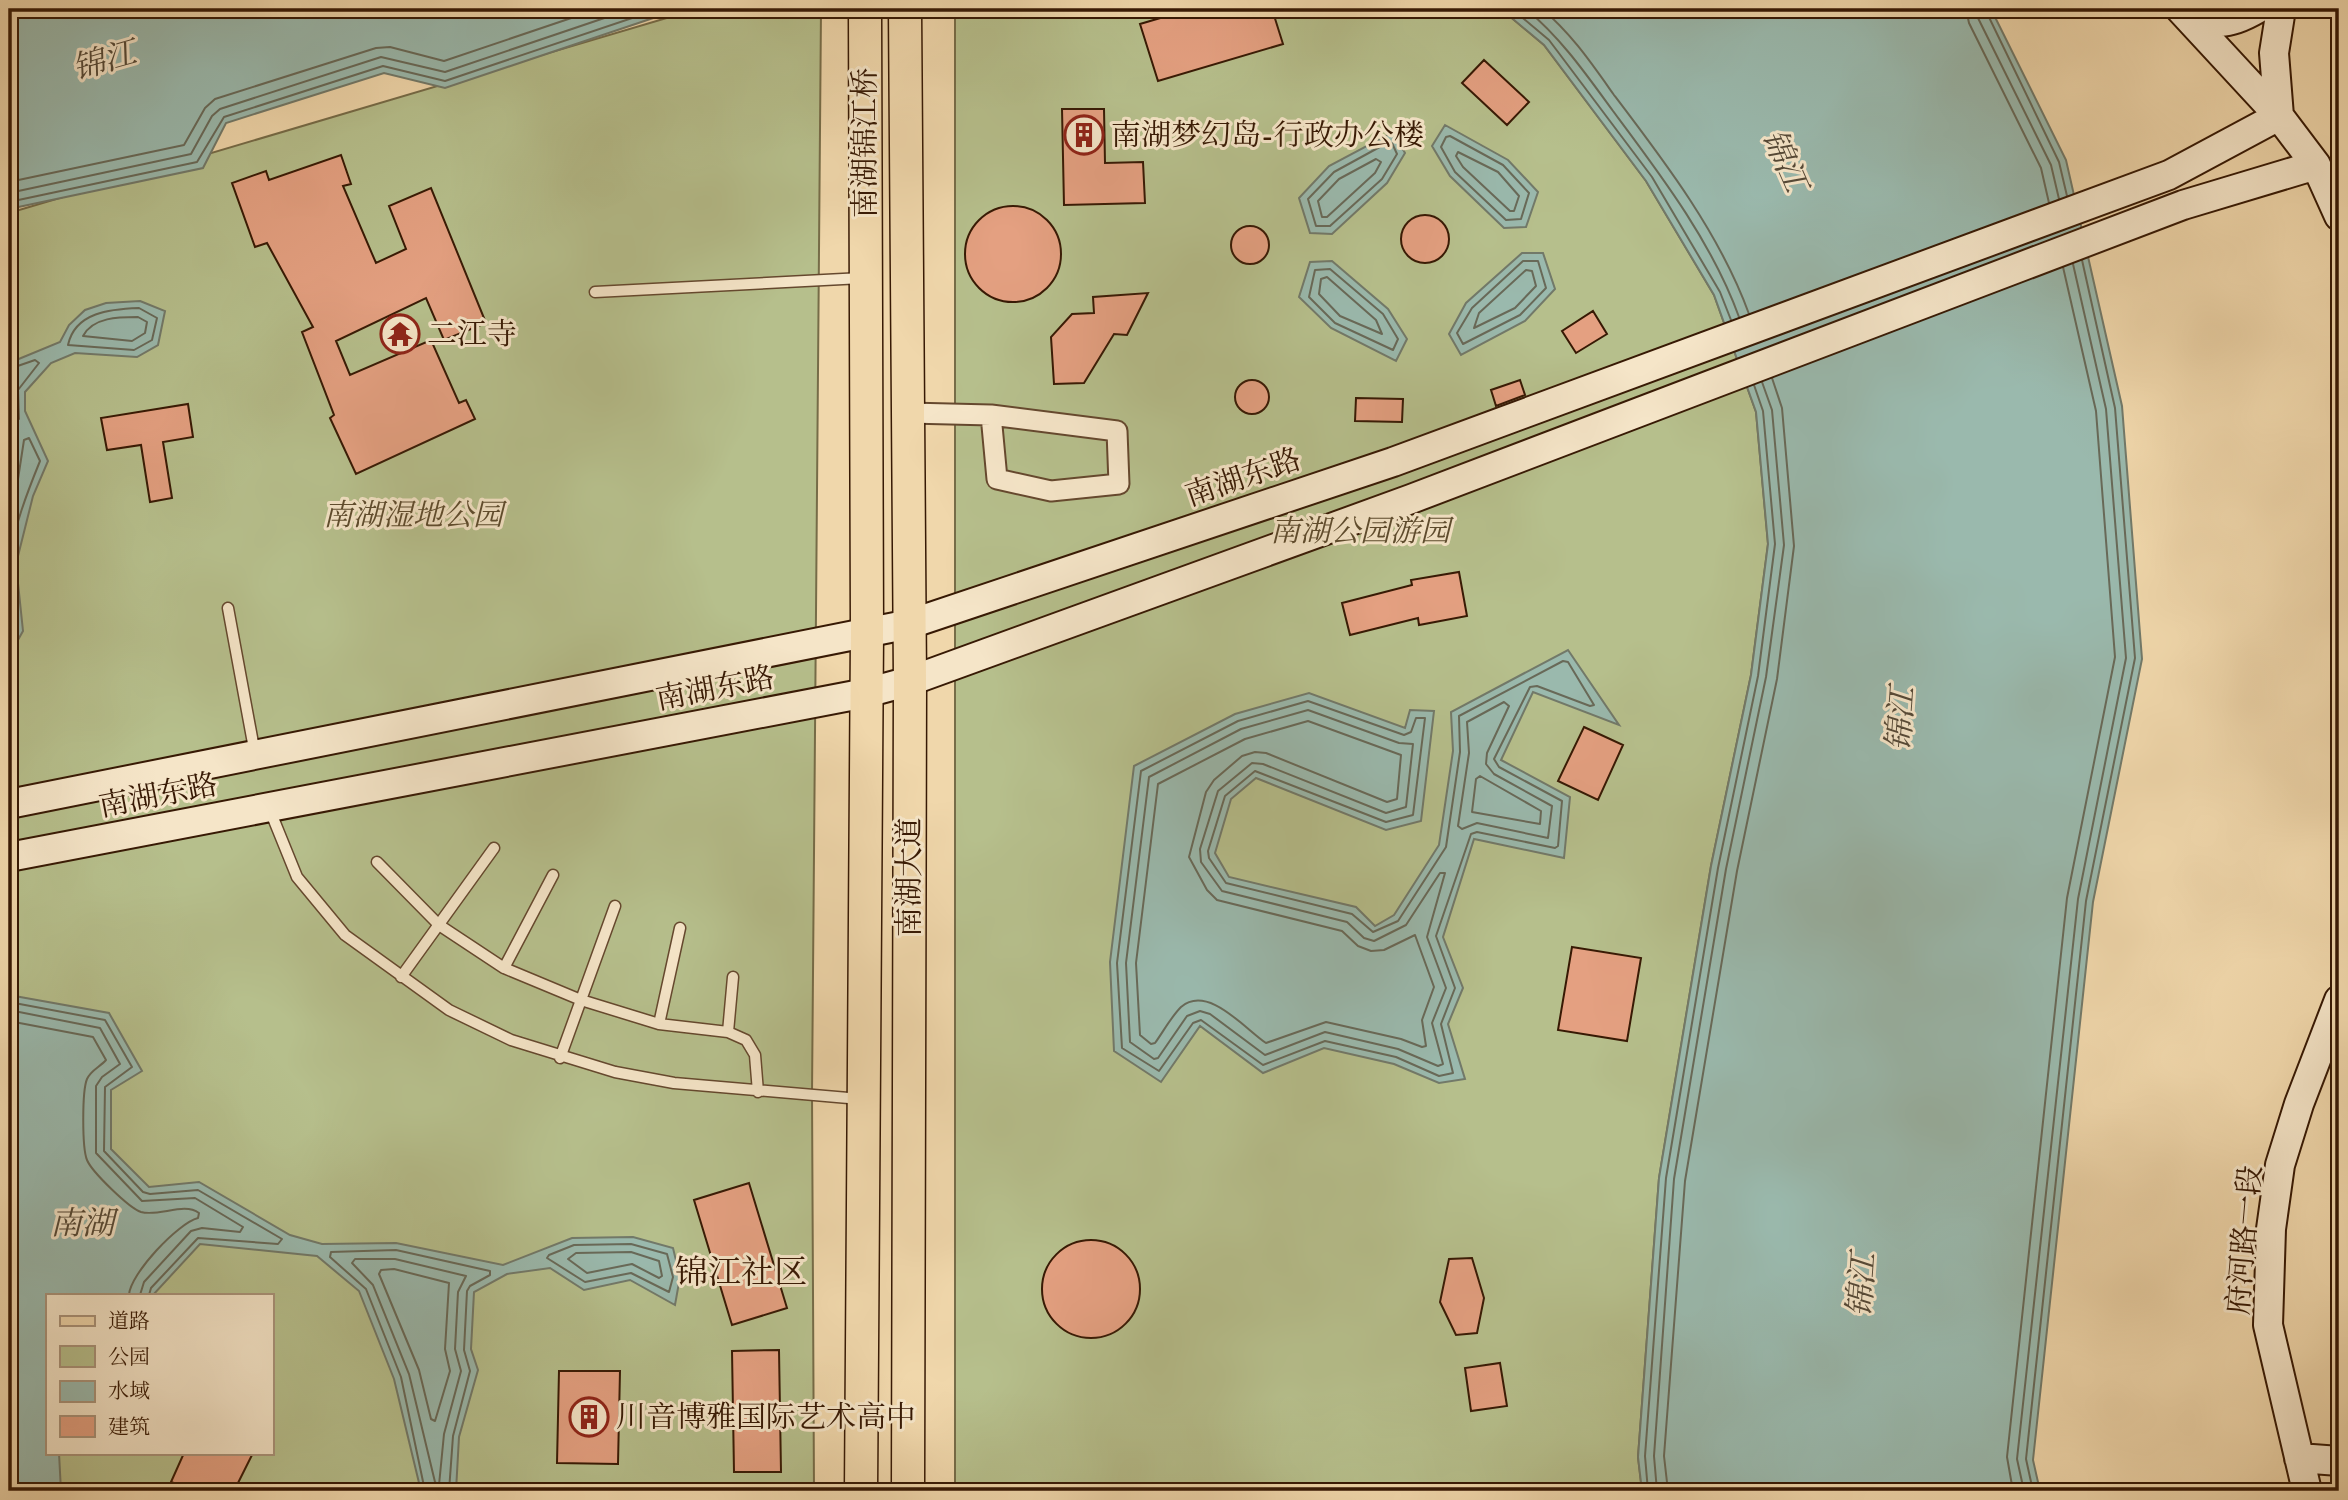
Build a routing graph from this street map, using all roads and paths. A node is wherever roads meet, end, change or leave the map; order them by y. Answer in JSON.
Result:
{"nodes":[{"id":1,"x":865,"y":9,"type":"edge"},
{"id":2,"x":905,"y":9,"type":"edge"},
{"id":3,"x":2257,"y":9,"type":"edge"},
{"id":4,"x":2281,"y":9,"type":"edge"},
{"id":5,"x":2181,"y":10,"type":"edge"},
{"id":6,"x":2280,"y":116,"type":"junction"},
{"id":7,"x":2316,"y":166,"type":"junction"},
{"id":8,"x":2339,"y":216,"type":"edge"},
{"id":9,"x":908,"y":264,"type":"joint"},
{"id":10,"x":866,"y":277,"type":"junction"},
{"id":11,"x":595,"y":292,"type":"dead end"},
{"id":12,"x":909,"y":413,"type":"junction"},
{"id":13,"x":990,"y":415,"type":"junction"},
{"id":14,"x":228,"y":608,"type":"dead end"},
{"id":15,"x":910,"y":624,"type":"junction"},
{"id":16,"x":867,"y":634,"type":"junction"},
{"id":17,"x":910,"y":681,"type":"junction"},
{"id":18,"x":866,"y":693,"type":"junction"},
{"id":19,"x":256,"y":754,"type":"junction"},
{"id":20,"x":9,"y":804,"type":"edge"},
{"id":21,"x":269,"y":807,"type":"junction"},
{"id":22,"x":494,"y":848,"type":"dead end"},
{"id":23,"x":9,"y":857,"type":"edge"},
{"id":24,"x":377,"y":862,"type":"dead end"},
{"id":25,"x":553,"y":875,"type":"dead end"},
{"id":26,"x":615,"y":906,"type":"dead end"},
{"id":27,"x":439,"y":925,"type":"junction"},
{"id":28,"x":680,"y":928,"type":"dead end"},
{"id":29,"x":504,"y":968,"type":"junction"},
{"id":30,"x":401,"y":977,"type":"junction"},
{"id":31,"x":733,"y":977,"type":"dead end"},
{"id":32,"x":581,"y":1000,"type":"junction"},
{"id":33,"x":2339,"y":1000,"type":"edge"},
{"id":34,"x":659,"y":1024,"type":"junction"},
{"id":35,"x":728,"y":1032,"type":"junction"},
{"id":36,"x":560,"y":1058,"type":"junction"},
{"id":37,"x":758,"y":1092,"type":"junction"},
{"id":38,"x":864,"y":1099,"type":"junction"},
{"id":39,"x":2299,"y":1458,"type":"junction"},
{"id":40,"x":2339,"y":1461,"type":"edge"},
{"id":41,"x":861,"y":1491,"type":"edge"},
{"id":42,"x":908,"y":1491,"type":"edge"},
{"id":43,"x":2307,"y":1491,"type":"edge"}],
"edges":[{"from":1,"to":10,"type":"main road","name":"南湖锦江桥"},
{"from":2,"to":9,"type":"main road","name":"南湖锦江桥"},
{"from":3,"to":5,"type":"main road"},
{"from":4,"to":6,"type":"main road"},
{"from":5,"to":6,"type":"main road"},
{"from":6,"to":7,"type":"main road"},
{"from":6,"to":15,"type":"main road","name":"南湖东路"},
{"from":7,"to":8,"type":"main road"},
{"from":7,"to":17,"type":"main road","name":"南湖东路"},
{"from":9,"to":12,"type":"main road","name":"南湖大道"},
{"from":10,"to":11,"type":"lane"},
{"from":10,"to":16,"type":"main road","name":"南湖大道"},
{"from":12,"to":13,"type":"street"},
{"from":12,"to":15,"type":"main road","name":"南湖大道"},
{"from":13,"to":13,"type":"street"},
{"from":14,"to":19,"type":"lane"},
{"from":15,"to":16,"type":"main road","name":"南湖东路"},
{"from":15,"to":17,"type":"main road","name":"南湖大道"},
{"from":16,"to":18,"type":"main road","name":"南湖大道"},
{"from":16,"to":19,"type":"main road","name":"南湖东路"},
{"from":17,"to":18,"type":"main road","name":"南湖东路"},
{"from":17,"to":42,"type":"main road","name":"南湖大道"},
{"from":18,"to":21,"type":"main road","name":"南湖东路"},
{"from":18,"to":38,"type":"main road","name":"南湖大道"},
{"from":19,"to":20,"type":"main road","name":"南湖东路"},
{"from":21,"to":23,"type":"main road","name":"南湖东路"},
{"from":21,"to":30,"type":"lane"},
{"from":22,"to":27,"type":"lane"},
{"from":24,"to":27,"type":"lane"},
{"from":25,"to":29,"type":"lane"},
{"from":26,"to":32,"type":"lane"},
{"from":27,"to":29,"type":"lane"},
{"from":27,"to":30,"type":"lane"},
{"from":28,"to":34,"type":"lane"},
{"from":29,"to":32,"type":"lane"},
{"from":30,"to":36,"type":"lane"},
{"from":31,"to":35,"type":"lane"},
{"from":32,"to":34,"type":"lane"},
{"from":32,"to":36,"type":"lane"},
{"from":33,"to":39,"type":"main road","name":"府河路一段"},
{"from":34,"to":35,"type":"lane"},
{"from":35,"to":37,"type":"lane"},
{"from":36,"to":37,"type":"lane"},
{"from":37,"to":38,"type":"lane"},
{"from":38,"to":41,"type":"main road","name":"南湖大道"},
{"from":39,"to":40,"type":"main road"},
{"from":39,"to":43,"type":"main road","name":"府河路一段"}]}
